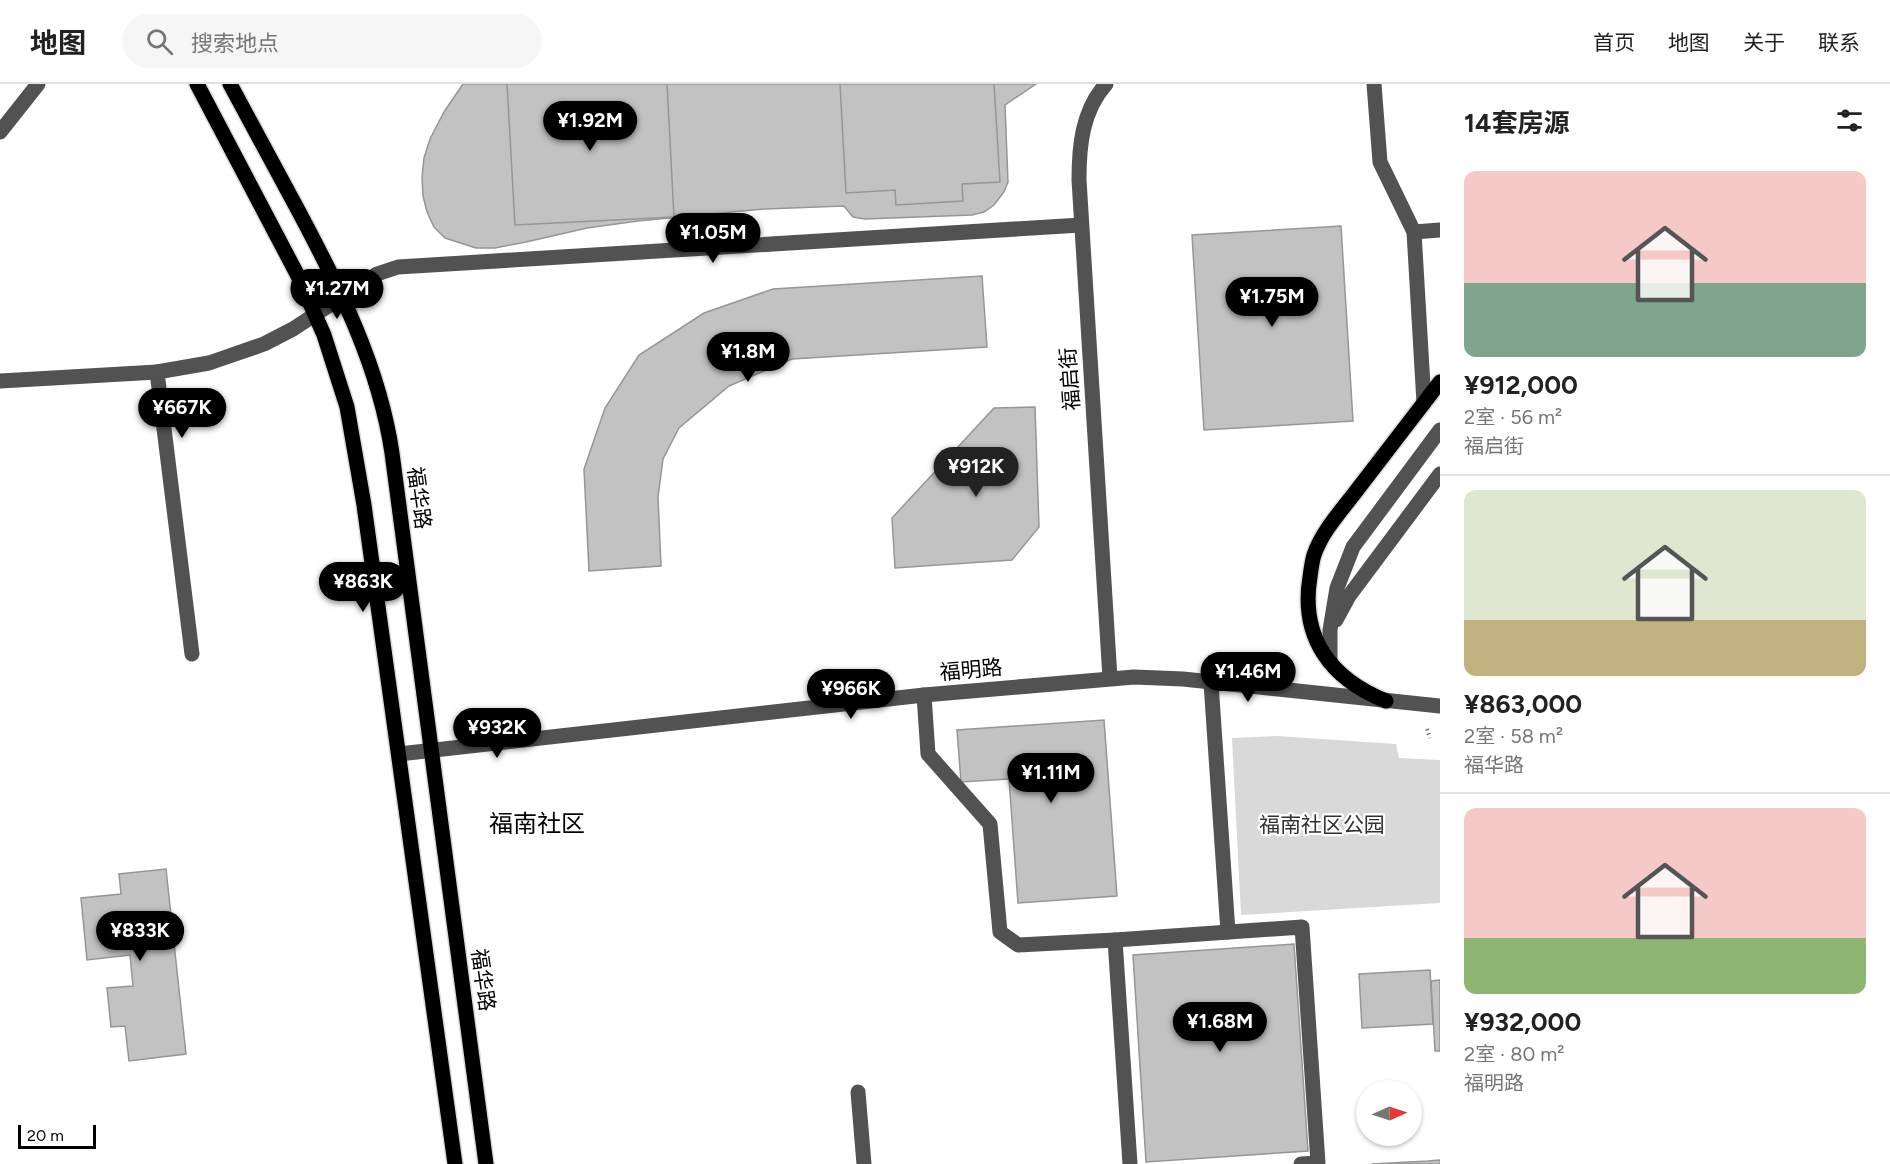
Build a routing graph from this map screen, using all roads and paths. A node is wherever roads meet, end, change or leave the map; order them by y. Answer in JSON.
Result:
{"nodes":[{"id":1,"x":38,"y":84,"type":"edge"},
{"id":2,"x":197,"y":84,"type":"edge"},
{"id":3,"x":230,"y":84,"type":"edge"},
{"id":4,"x":1106,"y":84,"type":"edge"},
{"id":5,"x":1374,"y":84,"type":"edge"},
{"id":6,"x":0,"y":132,"type":"edge"},
{"id":7,"x":1081,"y":225,"type":"junction"},
{"id":8,"x":1440,"y":230,"type":"edge"},
{"id":9,"x":1414,"y":232,"type":"junction"},
{"id":10,"x":343,"y":298,"type":"junction"},
{"id":11,"x":315,"y":314,"type":"junction"},
{"id":12,"x":157,"y":372,"type":"junction"},
{"id":13,"x":0,"y":381,"type":"edge"},
{"id":14,"x":1440,"y":382,"type":"edge"},
{"id":15,"x":1424,"y":403,"type":"junction"},
{"id":16,"x":1440,"y":430,"type":"edge"},
{"id":17,"x":1440,"y":474,"type":"edge"},
{"id":18,"x":1330,"y":630,"type":"junction"},
{"id":19,"x":192,"y":654,"type":"dead end"},
{"id":20,"x":1330,"y":662,"type":"junction"},
{"id":21,"x":1110,"y":678,"type":"junction"},
{"id":22,"x":1211,"y":683,"type":"junction"},
{"id":23,"x":924,"y":695,"type":"junction"},
{"id":24,"x":1386,"y":701,"type":"junction"},
{"id":25,"x":1440,"y":706,"type":"edge"},
{"id":26,"x":1427,"y":729,"type":"dead end"},
{"id":27,"x":1430,"y":738,"type":"dead end"},
{"id":28,"x":432,"y":750,"type":"junction"},
{"id":29,"x":399,"y":754,"type":"junction"},
{"id":30,"x":1228,"y":932,"type":"junction"},
{"id":31,"x":1115,"y":940,"type":"junction"},
{"id":32,"x":858,"y":1092,"type":"dead end"},
{"id":33,"x":455,"y":1164,"type":"edge"},
{"id":34,"x":486,"y":1164,"type":"edge"},
{"id":35,"x":864,"y":1164,"type":"edge"},
{"id":36,"x":1130,"y":1164,"type":"edge"},
{"id":37,"x":1301,"y":1164,"type":"edge"}],
"edges":[{"from":1,"to":6,"type":"street"},
{"from":2,"to":11,"type":"main road"},
{"from":3,"to":10,"type":"main road","name":"福华路"},
{"from":4,"to":7,"type":"street","name":"福启街"},
{"from":5,"to":9,"type":"street"},
{"from":7,"to":10,"type":"street"},
{"from":7,"to":21,"type":"street","name":"福启街"},
{"from":8,"to":9,"type":"street"},
{"from":9,"to":15,"type":"street"},
{"from":10,"to":11,"type":"street"},
{"from":10,"to":28,"type":"main road","name":"福华路"},
{"from":11,"to":12,"type":"street"},
{"from":11,"to":29,"type":"main road"},
{"from":12,"to":13,"type":"street"},
{"from":12,"to":19,"type":"street"},
{"from":14,"to":15,"type":"main road"},
{"from":15,"to":20,"type":"main road"},
{"from":16,"to":18,"type":"street"},
{"from":17,"to":18,"type":"street"},
{"from":18,"to":20,"type":"street"},
{"from":20,"to":24,"type":"main road"},
{"from":21,"to":22,"type":"street","name":"福明路"},
{"from":21,"to":23,"type":"street","name":"福明路"},
{"from":22,"to":24,"type":"street","name":"福明路"},
{"from":22,"to":30,"type":"street"},
{"from":23,"to":28,"type":"street","name":"福明路"},
{"from":23,"to":31,"type":"street"},
{"from":24,"to":25,"type":"street","name":"福明路"},
{"from":26,"to":27,"type":"path"},
{"from":28,"to":29,"type":"street","name":"福明路"},
{"from":28,"to":34,"type":"main road","name":"福华路"},
{"from":29,"to":33,"type":"main road"},
{"from":30,"to":31,"type":"street"},
{"from":30,"to":37,"type":"street"},
{"from":31,"to":36,"type":"street"},
{"from":32,"to":35,"type":"street"}]}
